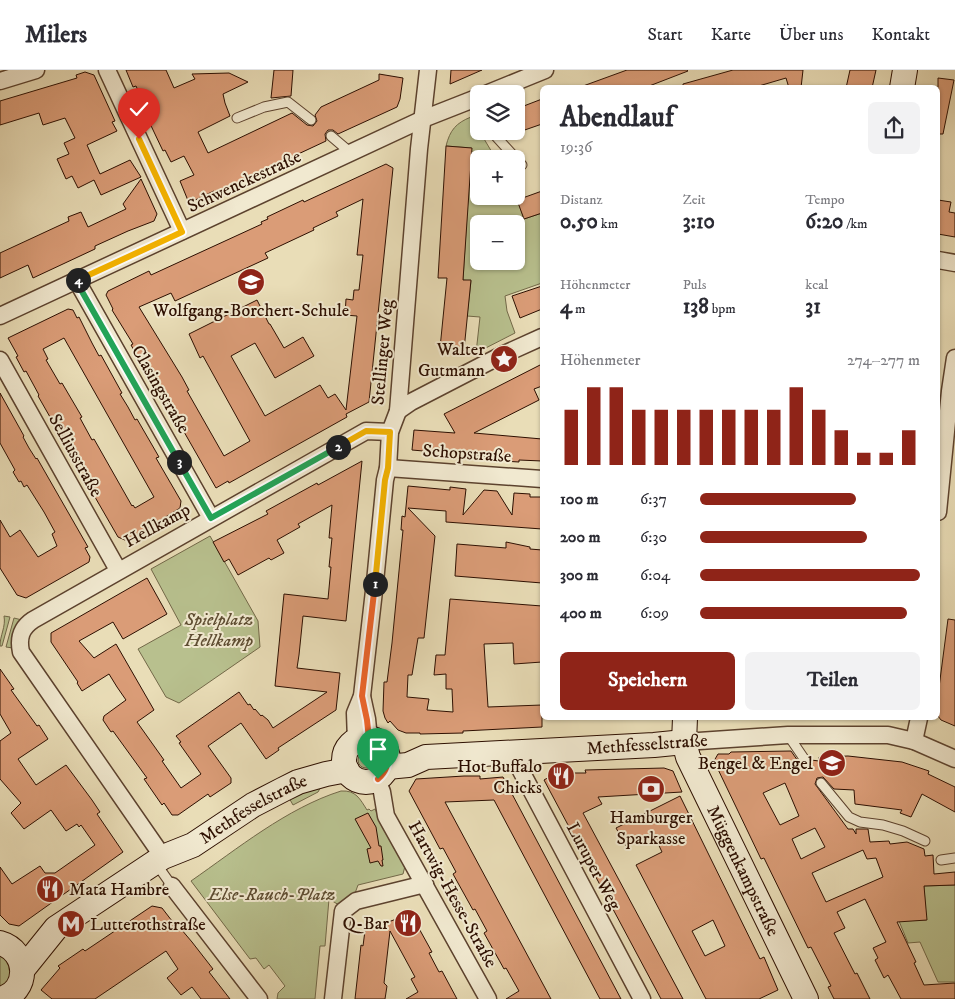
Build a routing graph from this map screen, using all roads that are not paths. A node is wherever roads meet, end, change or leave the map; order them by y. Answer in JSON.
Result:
{"nodes":[{"id":1,"x":36,"y":70,"type":"edge"},
{"id":2,"x":106,"y":70,"type":"edge"},
{"id":3,"x":428,"y":70,"type":"edge"},
{"id":4,"x":545,"y":70,"type":"edge"},
{"id":5,"x":905,"y":70,"type":"edge"},
{"id":6,"x":0,"y":81,"type":"edge"},
{"id":7,"x":508,"y":85,"type":"edge"},
{"id":8,"x":902,"y":85,"type":"edge"},
{"id":9,"x":470,"y":100,"type":"edge"},
{"id":10,"x":237,"y":118,"type":"dead end"},
{"id":11,"x":422,"y":119,"type":"junction"},
{"id":12,"x":311,"y":120,"type":"dead end"},
{"id":13,"x":331,"y":136,"type":"dead end"},
{"id":14,"x":499,"y":140,"type":"edge"},
{"id":15,"x":508,"y":150,"type":"edge"},
{"id":16,"x":351,"y":153,"type":"junction"},
{"id":17,"x":182,"y":232,"type":"junction"},
{"id":18,"x":940,"y":260,"type":"edge"},
{"id":19,"x":955,"y":263,"type":"edge"},
{"id":20,"x":76,"y":281,"type":"junction"},
{"id":21,"x":0,"y":316,"type":"edge"},
{"id":22,"x":540,"y":338,"type":"edge"},
{"id":23,"x":955,"y":358,"type":"edge"},
{"id":24,"x":0,"y":360,"type":"edge"},
{"id":25,"x":398,"y":411,"type":"junction"},
{"id":26,"x":390,"y":432,"type":"junction"},
{"id":27,"x":388,"y":468,"type":"junction"},
{"id":28,"x":540,"y":478,"type":"edge"},
{"id":29,"x":940,"y":492,"type":"edge"},
{"id":30,"x":211,"y":518,"type":"junction"},
{"id":31,"x":118,"y":570,"type":"junction"},
{"id":32,"x":685,"y":720,"type":"edge"},
{"id":33,"x":919,"y":720,"type":"edge"},
{"id":34,"x":788,"y":735,"type":"junction"},
{"id":35,"x":914,"y":741,"type":"junction"},
{"id":36,"x":684,"y":742,"type":"junction"},
{"id":37,"x":511,"y":752,"type":"junction"},
{"id":38,"x":367,"y":758,"type":"junction"},
{"id":39,"x":955,"y":759,"type":"edge"},
{"id":40,"x":805,"y":760,"type":"dead end"},
{"id":41,"x":821,"y":783,"type":"dead end"},
{"id":42,"x":925,"y":841,"type":"dead end"},
{"id":43,"x":955,"y":858,"type":"edge"},
{"id":44,"x":159,"y":859,"type":"junction"},
{"id":45,"x":941,"y":860,"type":"dead end"},
{"id":46,"x":425,"y":884,"type":"junction"},
{"id":47,"x":172,"y":886,"type":"joint"},
{"id":48,"x":56,"y":928,"type":"junction"},
{"id":49,"x":6,"y":946,"type":"edge"},
{"id":50,"x":13,"y":992,"type":"edge"},
{"id":51,"x":259,"y":999,"type":"edge"},
{"id":52,"x":333,"y":999,"type":"edge"},
{"id":53,"x":488,"y":999,"type":"edge"},
{"id":54,"x":642,"y":999,"type":"edge"},
{"id":55,"x":806,"y":999,"type":"edge"}],
"edges":[{"from":1,"to":6,"type":"street"},
{"from":2,"to":17,"type":"street"},
{"from":3,"to":11,"type":"street","name":"Stellinger Weg"},
{"from":4,"to":7,"type":"street","name":"Schwenckestraße"},
{"from":5,"to":8,"type":"street"},
{"from":9,"to":11,"type":"street","name":"Schwenckestraße"},
{"from":10,"to":12,"type":"lane"},
{"from":11,"to":16,"type":"street","name":"Schwenckestraße"},
{"from":11,"to":25,"type":"street","name":"Stellinger Weg"},
{"from":13,"to":16,"type":"lane"},
{"from":14,"to":15,"type":"lane"},
{"from":16,"to":17,"type":"street","name":"Schwenckestraße"},
{"from":17,"to":20,"type":"street","name":"Schwenckestraße"},
{"from":18,"to":19,"type":"street"},
{"from":20,"to":21,"type":"street","name":"Schwenckestraße"},
{"from":20,"to":30,"type":"street","name":"Clasingstraße"},
{"from":22,"to":25,"type":"street"},
{"from":23,"to":29,"type":"street"},
{"from":24,"to":31,"type":"street","name":"Selliusstraße"},
{"from":25,"to":26,"type":"street","name":"Stellinger Weg"},
{"from":26,"to":27,"type":"street","name":"Stellinger Weg"},
{"from":26,"to":30,"type":"street","name":"Hellkamp"},
{"from":27,"to":28,"type":"street","name":"Schopstraße"},
{"from":27,"to":38,"type":"street","name":"Stellinger Weg"},
{"from":30,"to":31,"type":"street","name":"Hellkamp"},
{"from":31,"to":44,"type":"street","name":"Hellkamp"},
{"from":32,"to":36,"type":"street","name":"Müggenkampstraße"},
{"from":33,"to":35,"type":"street"},
{"from":34,"to":35,"type":"street","name":"Methfesselstraße"},
{"from":34,"to":36,"type":"street","name":"Methfesselstraße"},
{"from":34,"to":40,"type":"lane"},
{"from":35,"to":39,"type":"street","name":"Methfesselstraße"},
{"from":36,"to":37,"type":"street","name":"Methfesselstraße"},
{"from":36,"to":55,"type":"street","name":"Müggenkampstraße"},
{"from":37,"to":38,"type":"street","name":"Methfesselstraße"},
{"from":37,"to":54,"type":"street","name":"Luruper Weg"},
{"from":38,"to":44,"type":"street","name":"Methfesselstraße"},
{"from":38,"to":46,"type":"street","name":"Hartwig-Hesse-Straße"},
{"from":41,"to":42,"type":"lane"},
{"from":43,"to":45,"type":"lane"},
{"from":44,"to":47,"type":"lane"},
{"from":44,"to":48,"type":"street","name":"Methfesselstraße"},
{"from":46,"to":52,"type":"street"},
{"from":46,"to":53,"type":"street","name":"Hartwig-Hesse-Straße"},
{"from":47,"to":51,"type":"street"},
{"from":48,"to":49,"type":"street","name":"Methfesselstraße"},
{"from":48,"to":50,"type":"street","name":"Methfesselstraße"},
{"from":49,"to":50,"type":"street"}]}
